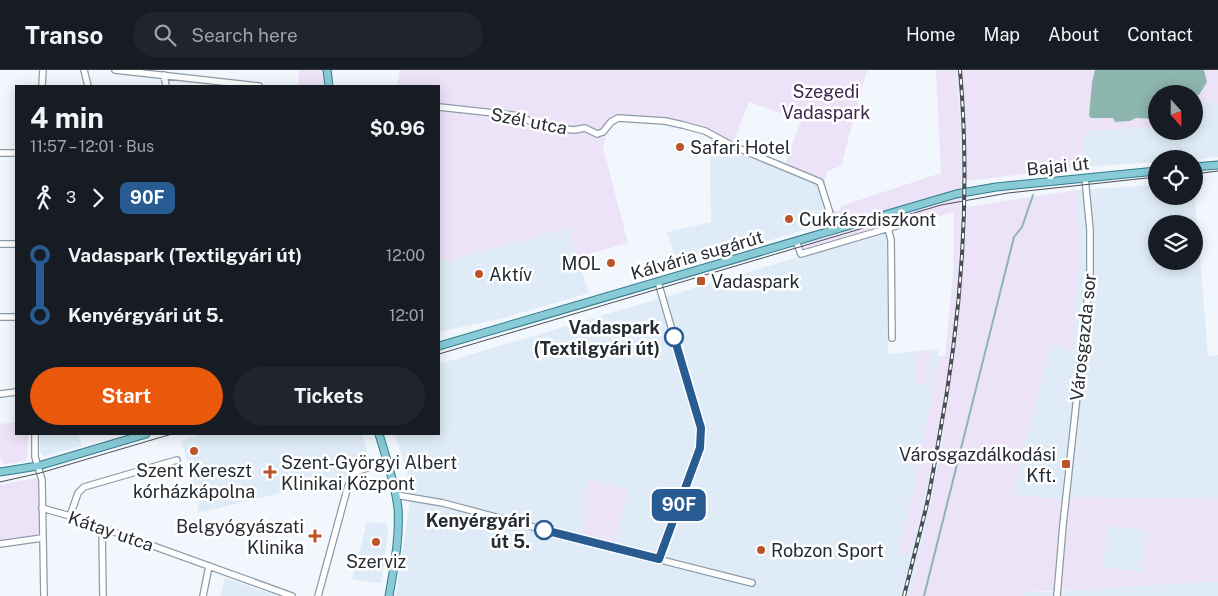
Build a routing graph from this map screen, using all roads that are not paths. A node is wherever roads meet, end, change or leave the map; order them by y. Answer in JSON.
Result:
{"nodes":[{"id":1,"x":43,"y":70,"type":"edge"},
{"id":2,"x":84,"y":70,"type":"edge"},
{"id":3,"x":115,"y":70,"type":"edge"},
{"id":4,"x":327,"y":70,"type":"edge"},
{"id":5,"x":164,"y":75,"type":"junction"},
{"id":6,"x":42,"y":85,"type":"edge"},
{"id":7,"x":88,"y":85,"type":"edge"},
{"id":8,"x":166,"y":85,"type":"edge"},
{"id":9,"x":250,"y":85,"type":"edge"},
{"id":10,"x":329,"y":85,"type":"edge"},
{"id":11,"x":440,"y":107,"type":"edge"},
{"id":12,"x":0,"y":153,"type":"edge"},
{"id":13,"x":15,"y":153,"type":"edge"},
{"id":14,"x":1218,"y":165,"type":"edge"},
{"id":15,"x":1203,"y":166,"type":"edge"},
{"id":16,"x":1148,"y":172,"type":"edge"},
{"id":17,"x":1085,"y":178,"type":"junction"},
{"id":18,"x":964,"y":193,"type":"joint"},
{"id":19,"x":916,"y":220,"type":"dead end"},
{"id":20,"x":888,"y":228,"type":"junction"},
{"id":21,"x":836,"y":229,"type":"junction"},
{"id":22,"x":796,"y":241,"type":"junction"},
{"id":23,"x":0,"y":244,"type":"edge"},
{"id":24,"x":15,"y":244,"type":"edge"},
{"id":25,"x":658,"y":282,"type":"junction"},
{"id":26,"x":0,"y":317,"type":"edge"},
{"id":27,"x":15,"y":317,"type":"edge"},
{"id":28,"x":892,"y":338,"type":"dead end"},
{"id":29,"x":440,"y":346,"type":"edge"},
{"id":30,"x":15,"y":392,"type":"edge"},
{"id":31,"x":0,"y":394,"type":"edge"},
{"id":32,"x":35,"y":435,"type":"edge"},
{"id":33,"x":143,"y":435,"type":"edge"},
{"id":34,"x":379,"y":435,"type":"edge"},
{"id":35,"x":178,"y":460,"type":"dead end"},
{"id":36,"x":388,"y":462,"type":"junction"},
{"id":37,"x":38,"y":466,"type":"junction"},
{"id":38,"x":0,"y":472,"type":"edge"},
{"id":39,"x":396,"y":495,"type":"junction"},
{"id":40,"x":42,"y":508,"type":"junction"},
{"id":41,"x":70,"y":516,"type":"junction"},
{"id":42,"x":102,"y":528,"type":"junction"},
{"id":43,"x":42,"y":538,"type":"junction"},
{"id":44,"x":0,"y":544,"type":"edge"},
{"id":45,"x":659,"y":559,"type":"junction"},
{"id":46,"x":209,"y":566,"type":"junction"},
{"id":47,"x":752,"y":583,"type":"dead end"},
{"id":48,"x":44,"y":596,"type":"edge"},
{"id":49,"x":103,"y":596,"type":"edge"},
{"id":50,"x":202,"y":596,"type":"edge"},
{"id":51,"x":292,"y":596,"type":"edge"},
{"id":52,"x":318,"y":596,"type":"edge"},
{"id":53,"x":388,"y":596,"type":"edge"},
{"id":54,"x":1058,"y":596,"type":"edge"}],
"edges":[{"from":1,"to":6,"type":"street"},
{"from":2,"to":7,"type":"street"},
{"from":3,"to":5,"type":"street"},
{"from":4,"to":10,"type":"main road"},
{"from":5,"to":8,"type":"street"},
{"from":5,"to":9,"type":"street"},
{"from":11,"to":21,"type":"street","name":"Szél utca"},
{"from":12,"to":13,"type":"street"},
{"from":14,"to":15,"type":"main road"},
{"from":16,"to":17,"type":"main road","name":"Bajai út"},
{"from":17,"to":18,"type":"main road","name":"Bajai út"},
{"from":17,"to":54,"type":"street","name":"Városgazda sor"},
{"from":18,"to":21,"type":"main road","name":"Kálvária sugárút"},
{"from":19,"to":20,"type":"street"},
{"from":20,"to":22,"type":"street"},
{"from":20,"to":28,"type":"street"},
{"from":21,"to":22,"type":"main road","name":"Kálvária sugárút"},
{"from":22,"to":25,"type":"main road","name":"Kálvária sugárút"},
{"from":23,"to":24,"type":"street"},
{"from":25,"to":29,"type":"main road","name":"Kálvária sugárút"},
{"from":25,"to":45,"type":"street"},
{"from":26,"to":27,"type":"street"},
{"from":30,"to":31,"type":"street"},
{"from":32,"to":37,"type":"street"},
{"from":33,"to":37,"type":"main road"},
{"from":34,"to":36,"type":"main road"},
{"from":35,"to":41,"type":"street"},
{"from":36,"to":39,"type":"main road"},
{"from":36,"to":52,"type":"street"},
{"from":37,"to":38,"type":"main road"},
{"from":37,"to":40,"type":"street"},
{"from":39,"to":45,"type":"street"},
{"from":39,"to":53,"type":"main road"},
{"from":40,"to":41,"type":"street","name":"Kátay utca"},
{"from":40,"to":43,"type":"street"},
{"from":41,"to":42,"type":"street","name":"Kátay utca"},
{"from":42,"to":46,"type":"street","name":"Kátay utca"},
{"from":42,"to":49,"type":"street"},
{"from":43,"to":44,"type":"street"},
{"from":43,"to":48,"type":"street"},
{"from":45,"to":47,"type":"street"},
{"from":46,"to":50,"type":"street"},
{"from":46,"to":51,"type":"street","name":"Kátay utca"}]}
